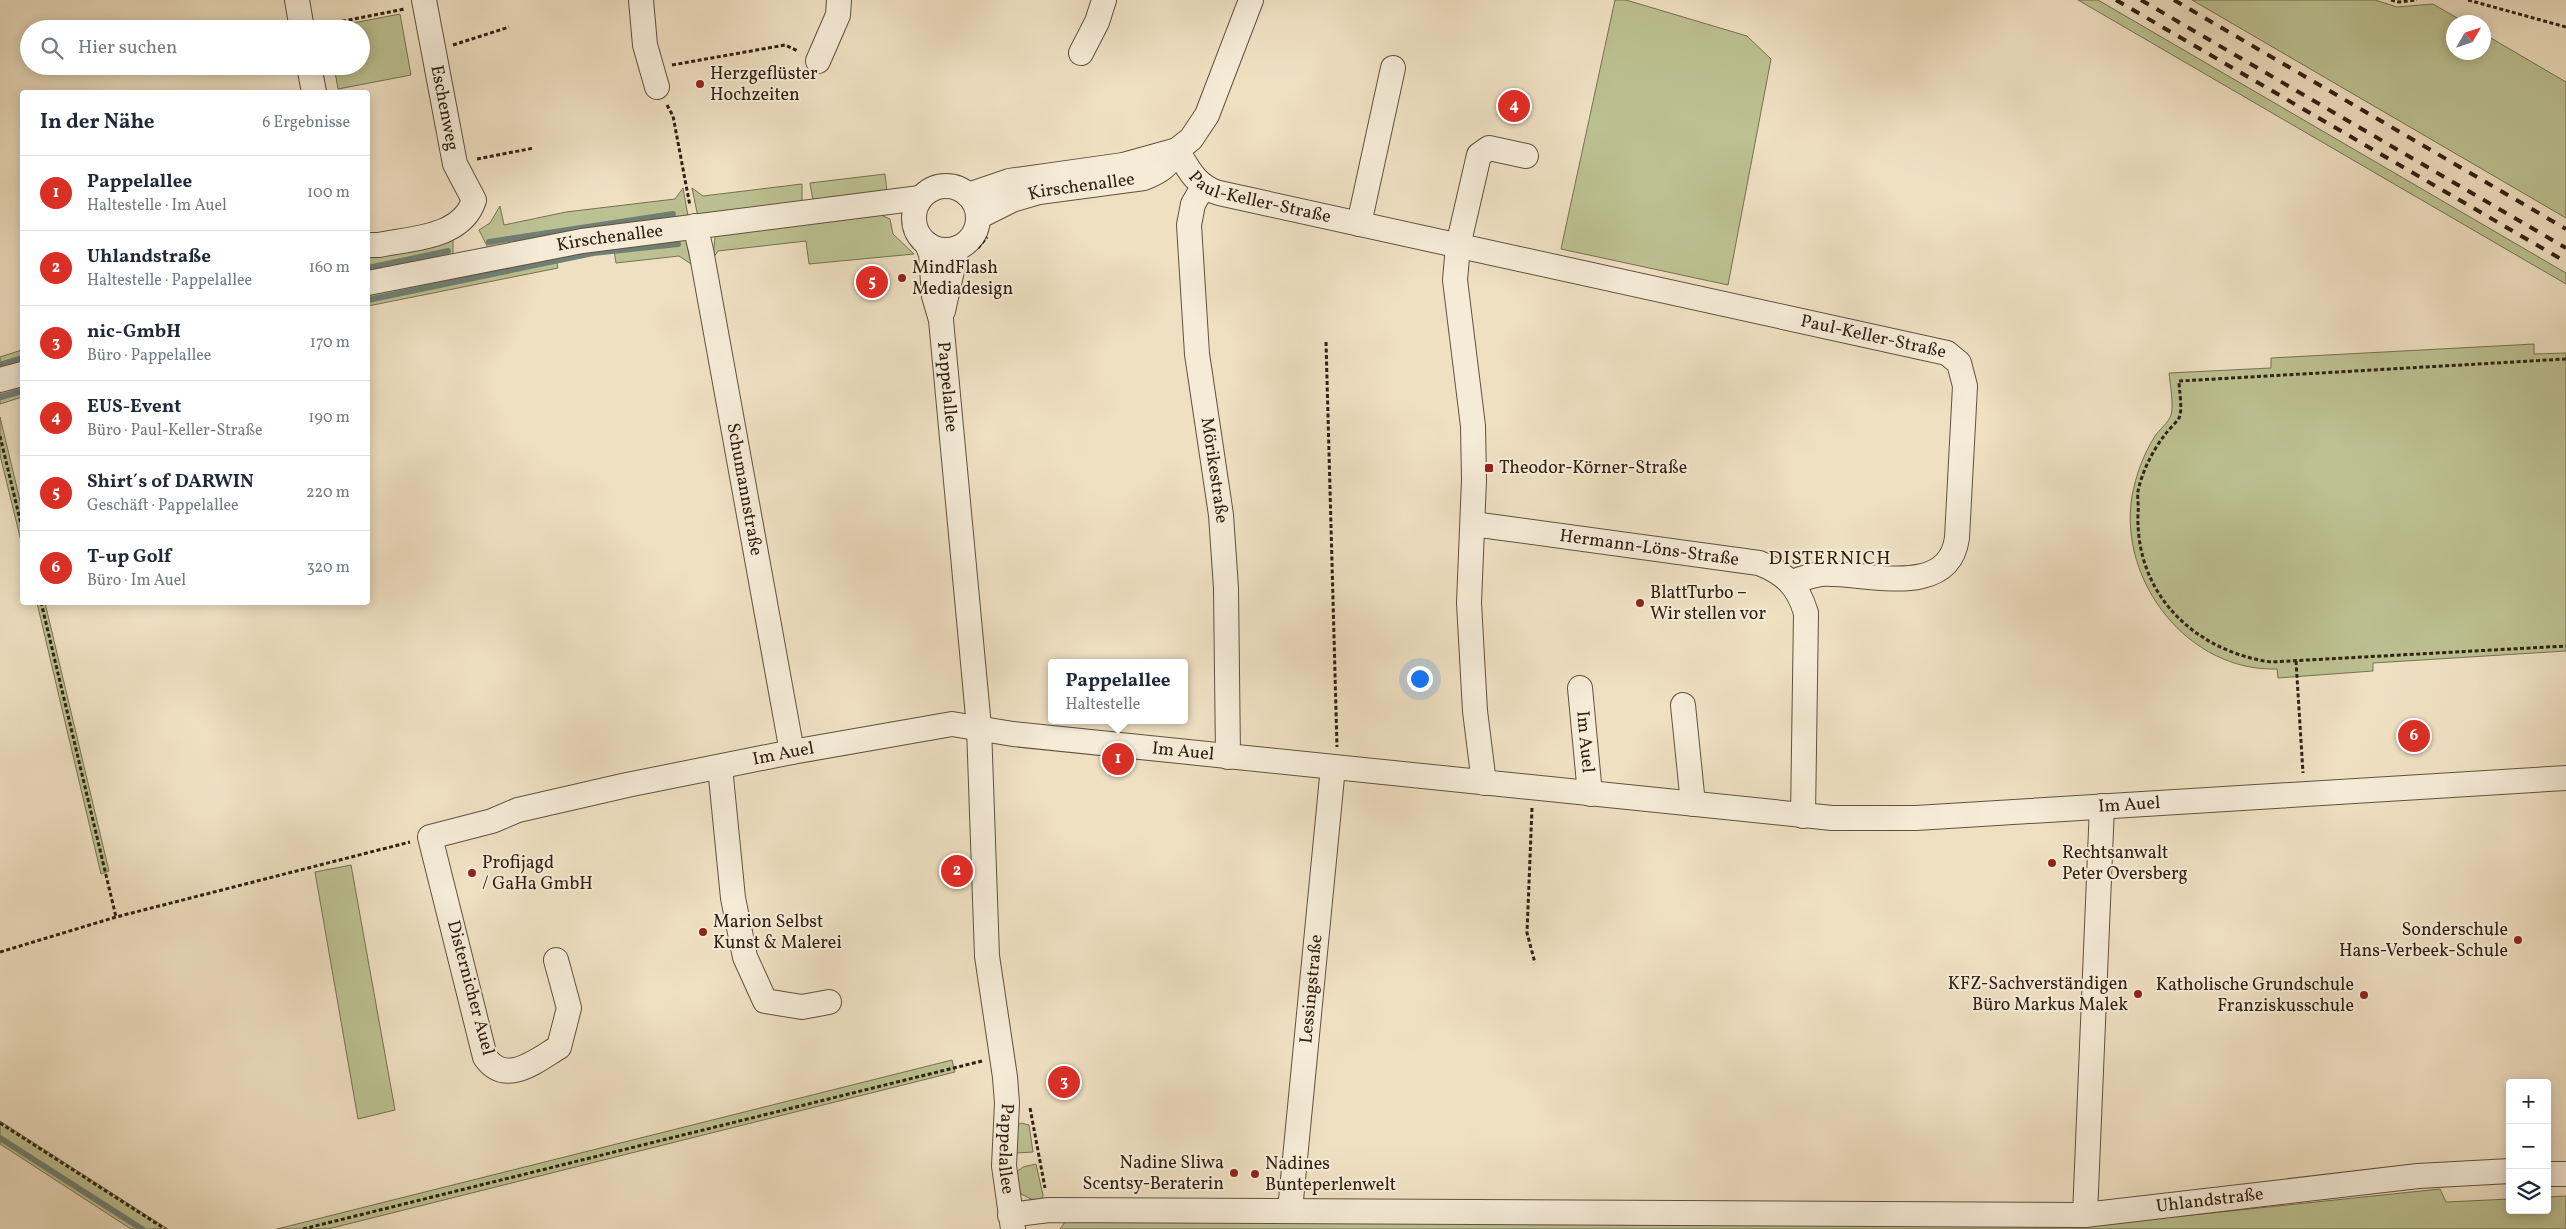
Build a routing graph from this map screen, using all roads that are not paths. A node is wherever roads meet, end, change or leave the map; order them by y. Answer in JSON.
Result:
{"nodes":[{"id":1,"x":297,"y":0,"type":"edge"},
{"id":2,"x":641,"y":0,"type":"edge"},
{"id":3,"x":839,"y":0,"type":"edge"},
{"id":4,"x":1104,"y":0,"type":"edge"},
{"id":5,"x":1251,"y":0,"type":"edge"},
{"id":6,"x":425,"y":3,"type":"edge"},
{"id":7,"x":300,"y":20,"type":"edge"},
{"id":8,"x":1081,"y":53,"type":"dead end"},
{"id":9,"x":818,"y":61,"type":"road end"},
{"id":10,"x":1393,"y":68,"type":"dead end"},
{"id":11,"x":311,"y":75,"type":"edge"},
{"id":12,"x":655,"y":78,"type":"road end"},
{"id":13,"x":314,"y":90,"type":"edge"},
{"id":14,"x":1177,"y":150,"type":"junction"},
{"id":15,"x":1526,"y":156,"type":"dead end"},
{"id":16,"x":1203,"y":186,"type":"junction"},
{"id":17,"x":968,"y":194,"type":"junction"},
{"id":18,"x":920,"y":198,"type":"junction"},
{"id":19,"x":854,"y":207,"type":"junction"},
{"id":20,"x":978,"y":217,"type":"junction"},
{"id":21,"x":1359,"y":224,"type":"junction"},
{"id":22,"x":695,"y":226,"type":"junction"},
{"id":23,"x":921,"y":236,"type":"junction"},
{"id":24,"x":370,"y":245,"type":"edge"},
{"id":25,"x":1458,"y":246,"type":"junction"},
{"id":26,"x":957,"y":248,"type":"junction"},
{"id":27,"x":370,"y":283,"type":"edge"},
{"id":28,"x":941,"y":320,"type":"junction"},
{"id":29,"x":20,"y":375,"type":"edge"},
{"id":30,"x":0,"y":380,"type":"edge"},
{"id":31,"x":1473,"y":524,"type":"junction"},
{"id":32,"x":1792,"y":582,"type":"junction"},
{"id":33,"x":1580,"y":688,"type":"dead end"},
{"id":34,"x":1683,"y":704,"type":"dead end"},
{"id":35,"x":979,"y":727,"type":"junction"},
{"id":36,"x":792,"y":752,"type":"junction"},
{"id":37,"x":1228,"y":757,"type":"junction"},
{"id":38,"x":720,"y":767,"type":"junction"},
{"id":39,"x":1333,"y":767,"type":"junction"},
{"id":40,"x":2566,"y":778,"type":"edge"},
{"id":41,"x":1484,"y":783,"type":"junction"},
{"id":42,"x":1590,"y":794,"type":"junction"},
{"id":43,"x":1693,"y":804,"type":"junction"},
{"id":44,"x":2102,"y":806,"type":"junction"},
{"id":45,"x":1803,"y":816,"type":"junction"},
{"id":46,"x":430,"y":837,"type":"joint"},
{"id":47,"x":556,"y":960,"type":"dead end"},
{"id":48,"x":829,"y":1002,"type":"dead end"},
{"id":49,"x":2506,"y":1171,"type":"edge"},
{"id":50,"x":2551,"y":1174,"type":"edge"},
{"id":51,"x":2566,"y":1174,"type":"edge"},
{"id":52,"x":1290,"y":1210,"type":"junction"},
{"id":53,"x":2085,"y":1215,"type":"junction"},
{"id":54,"x":1012,"y":1222,"type":"edge"}],
"edges":[{"from":1,"to":7,"type":"street"},
{"from":2,"to":12,"type":"street"},
{"from":3,"to":9,"type":"street"},
{"from":4,"to":8,"type":"street"},
{"from":5,"to":14,"type":"street","name":"Kirschenallee"},
{"from":6,"to":24,"type":"street","name":"Eschenweg"},
{"from":10,"to":21,"type":"street","name":"Paul-Keller-Straße"},
{"from":11,"to":13,"type":"street"},
{"from":14,"to":16,"type":"street","name":"Paul-Keller-Straße"},
{"from":14,"to":17,"type":"street","name":"Kirschenallee"},
{"from":14,"to":20,"type":"street","name":"Kirschenallee"},
{"from":15,"to":25,"type":"street"},
{"from":16,"to":21,"type":"street","name":"Paul-Keller-Straße"},
{"from":16,"to":37,"type":"street","name":"Mörikestraße"},
{"from":17,"to":18,"type":"street"},
{"from":17,"to":20,"type":"street"},
{"from":18,"to":19,"type":"street","name":"Kirschenallee"},
{"from":18,"to":23,"type":"street"},
{"from":19,"to":22,"type":"street","name":"Kirschenallee"},
{"from":19,"to":23,"type":"street","name":"Kirschenallee"},
{"from":20,"to":26,"type":"street"},
{"from":21,"to":25,"type":"street","name":"Paul-Keller-Straße"},
{"from":22,"to":27,"type":"street","name":"Kirschenallee"},
{"from":22,"to":36,"type":"street","name":"Schumannstraße"},
{"from":23,"to":26,"type":"street"},
{"from":23,"to":28,"type":"street","name":"Pappelallee"},
{"from":25,"to":31,"type":"street"},
{"from":25,"to":32,"type":"street","name":"Paul-Keller-Straße"},
{"from":26,"to":28,"type":"street","name":"Pappelallee"},
{"from":28,"to":35,"type":"street","name":"Pappelallee"},
{"from":29,"to":30,"type":"street"},
{"from":31,"to":32,"type":"street","name":"Hermann-Löns-Straße"},
{"from":31,"to":41,"type":"street"},
{"from":32,"to":45,"type":"street","name":"Hermann-Löns-Straße"},
{"from":33,"to":42,"type":"street","name":"Im Auel"},
{"from":34,"to":43,"type":"street"},
{"from":35,"to":36,"type":"street","name":"Im Auel"},
{"from":35,"to":37,"type":"street","name":"Im Auel"},
{"from":35,"to":54,"type":"street","name":"Pappelallee"},
{"from":36,"to":38,"type":"street","name":"Im Auel"},
{"from":37,"to":39,"type":"street","name":"Im Auel"},
{"from":38,"to":46,"type":"street","name":"Im Auel"},
{"from":38,"to":48,"type":"street"},
{"from":39,"to":41,"type":"street","name":"Im Auel"},
{"from":39,"to":52,"type":"street","name":"Lessingstraße"},
{"from":40,"to":44,"type":"street","name":"Im Auel"},
{"from":41,"to":42,"type":"street","name":"Im Auel"},
{"from":42,"to":43,"type":"street","name":"Im Auel"},
{"from":43,"to":45,"type":"street","name":"Im Auel"},
{"from":44,"to":45,"type":"street","name":"Im Auel"},
{"from":44,"to":53,"type":"street"},
{"from":46,"to":47,"type":"street","name":"Disternicher Auel"},
{"from":49,"to":53,"type":"street","name":"Uhlandstraße"},
{"from":50,"to":51,"type":"street"},
{"from":52,"to":53,"type":"street","name":"Uhlandstraße"},
{"from":52,"to":54,"type":"street","name":"Uhlandstraße"}]}
